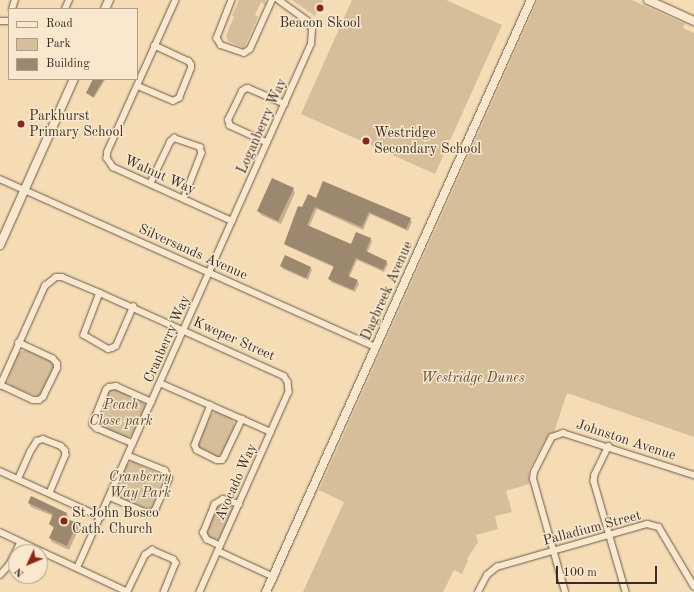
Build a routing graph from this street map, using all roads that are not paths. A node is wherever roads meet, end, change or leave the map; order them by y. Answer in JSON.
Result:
{"nodes":[{"id":1,"x":176,"y":0,"type":"edge"},
{"id":2,"x":232,"y":0,"type":"edge"},
{"id":3,"x":272,"y":0,"type":"edge"},
{"id":4,"x":278,"y":0,"type":"edge"},
{"id":5,"x":531,"y":0,"type":"edge"},
{"id":6,"x":648,"y":0,"type":"edge"},
{"id":7,"x":694,"y":21,"type":"edge"},
{"id":8,"x":155,"y":46,"type":"junction"},
{"id":9,"x":74,"y":80,"type":"edge"},
{"id":10,"x":138,"y":86,"type":"junction"},
{"id":11,"x":285,"y":104,"type":"junction"},
{"id":12,"x":267,"y":143,"type":"junction"},
{"id":13,"x":0,"y":180,"type":"edge"},
{"id":14,"x":150,"y":184,"type":"junction"},
{"id":15,"x":24,"y":190,"type":"junction"},
{"id":16,"x":184,"y":199,"type":"junction"},
{"id":17,"x":232,"y":221,"type":"junction"},
{"id":18,"x":0,"y":245,"type":"edge"},
{"id":19,"x":210,"y":273,"type":"junction"},
{"id":20,"x":100,"y":293,"type":"junction"},
{"id":21,"x":133,"y":307,"type":"junction"},
{"id":22,"x":184,"y":330,"type":"junction"},
{"id":23,"x":19,"y":343,"type":"junction"},
{"id":24,"x":376,"y":347,"type":"junction"},
{"id":25,"x":2,"y":378,"type":"edge"},
{"id":26,"x":288,"y":382,"type":"joint"},
{"id":27,"x":160,"y":383,"type":"junction"},
{"id":28,"x":0,"y":386,"type":"edge"},
{"id":29,"x":152,"y":402,"type":"junction"},
{"id":30,"x":211,"y":405,"type":"junction"},
{"id":31,"x":242,"y":419,"type":"junction"},
{"id":32,"x":271,"y":432,"type":"junction"},
{"id":33,"x":133,"y":444,"type":"junction"},
{"id":34,"x":609,"y":446,"type":"junction"},
{"id":35,"x":128,"y":456,"type":"junction"},
{"id":36,"x":0,"y":471,"type":"edge"},
{"id":37,"x":694,"y":474,"type":"edge"},
{"id":38,"x":18,"y":479,"type":"junction"},
{"id":39,"x":50,"y":493,"type":"junction"},
{"id":40,"x":110,"y":497,"type":"junction"},
{"id":41,"x":239,"y":504,"type":"junction"},
{"id":42,"x":101,"y":516,"type":"junction"},
{"id":43,"x":0,"y":532,"type":"edge"},
{"id":44,"x":610,"y":535,"type":"junction"},
{"id":45,"x":20,"y":543,"type":"junction"},
{"id":46,"x":219,"y":549,"type":"junction"},
{"id":47,"x":554,"y":551,"type":"junction"},
{"id":48,"x":77,"y":568,"type":"junction"},
{"id":49,"x":0,"y":575,"type":"edge"},
{"id":50,"x":274,"y":577,"type":"junction"},
{"id":51,"x":694,"y":586,"type":"edge"},
{"id":52,"x":128,"y":592,"type":"edge"},
{"id":53,"x":164,"y":592,"type":"edge"},
{"id":54,"x":200,"y":592,"type":"edge"},
{"id":55,"x":266,"y":592,"type":"edge"},
{"id":56,"x":478,"y":592,"type":"edge"},
{"id":57,"x":565,"y":592,"type":"edge"},
{"id":58,"x":626,"y":592,"type":"edge"}],
"edges":[{"from":1,"to":8,"type":"street","name":"Walnut Way"},
{"from":2,"to":3,"type":"street"},
{"from":4,"to":11,"type":"street","name":"Loganberry Way"},
{"from":5,"to":24,"type":"street","name":"Dagbreek Avenue"},
{"from":6,"to":7,"type":"street"},
{"from":8,"to":10,"type":"street","name":"Walnut Way"},
{"from":8,"to":10,"type":"street"},
{"from":9,"to":15,"type":"street"},
{"from":10,"to":14,"type":"street","name":"Walnut Way"},
{"from":11,"to":12,"type":"street","name":"Loganberry Way"},
{"from":11,"to":12,"type":"street"},
{"from":12,"to":17,"type":"street","name":"Loganberry Way"},
{"from":13,"to":15,"type":"street","name":"Silversands Avenue"},
{"from":14,"to":16,"type":"street","name":"Walnut Way"},
{"from":14,"to":16,"type":"street"},
{"from":15,"to":18,"type":"street"},
{"from":15,"to":19,"type":"street","name":"Silversands Avenue"},
{"from":16,"to":17,"type":"street","name":"Walnut Way"},
{"from":17,"to":19,"type":"street","name":"Loganberry Way"},
{"from":19,"to":22,"type":"street","name":"Cranberry Way"},
{"from":19,"to":24,"type":"street","name":"Silversands Avenue"},
{"from":20,"to":21,"type":"street","name":"Kweper Street"},
{"from":20,"to":21,"type":"street"},
{"from":20,"to":23,"type":"street","name":"Kweper Street"},
{"from":21,"to":22,"type":"street","name":"Kweper Street"},
{"from":22,"to":26,"type":"street","name":"Kweper Street"},
{"from":22,"to":27,"type":"street","name":"Cranberry Way"},
{"from":23,"to":25,"type":"street"},
{"from":23,"to":28,"type":"street"},
{"from":24,"to":50,"type":"street","name":"Dagbreek Avenue"},
{"from":25,"to":28,"type":"street"},
{"from":26,"to":32,"type":"street","name":"Avocado Way"},
{"from":27,"to":29,"type":"street","name":"Cranberry Way"},
{"from":27,"to":30,"type":"street"},
{"from":29,"to":33,"type":"street","name":"Cranberry Way"},
{"from":29,"to":33,"type":"street"},
{"from":30,"to":31,"type":"street"},
{"from":30,"to":31,"type":"street"},
{"from":31,"to":32,"type":"street"},
{"from":32,"to":41,"type":"street","name":"Avocado Way"},
{"from":33,"to":35,"type":"street","name":"Cranberry Way"},
{"from":34,"to":37,"type":"street","name":"Johnston Avenue"},
{"from":34,"to":44,"type":"street"},
{"from":34,"to":47,"type":"street","name":"Johnston Avenue"},
{"from":35,"to":40,"type":"street","name":"Cranberry Way"},
{"from":35,"to":40,"type":"street"},
{"from":36,"to":38,"type":"street"},
{"from":38,"to":39,"type":"street"},
{"from":38,"to":39,"type":"street"},
{"from":39,"to":42,"type":"street"},
{"from":40,"to":42,"type":"street","name":"Cranberry Way"},
{"from":41,"to":46,"type":"street","name":"Avocado Way"},
{"from":41,"to":46,"type":"street"},
{"from":42,"to":48,"type":"street","name":"Cranberry Way"},
{"from":43,"to":45,"type":"street"},
{"from":44,"to":47,"type":"street","name":"Palladium Street"},
{"from":44,"to":51,"type":"street","name":"Palladium Street"},
{"from":44,"to":58,"type":"street"},
{"from":45,"to":48,"type":"street"},
{"from":45,"to":49,"type":"street"},
{"from":46,"to":50,"type":"street"},
{"from":46,"to":54,"type":"street","name":"Avocado Way"},
{"from":47,"to":56,"type":"street","name":"Palladium Street"},
{"from":47,"to":57,"type":"street","name":"Johnston Avenue"},
{"from":48,"to":52,"type":"street"},
{"from":50,"to":55,"type":"street","name":"Dagbreek Avenue"},
{"from":52,"to":53,"type":"street"}]}
